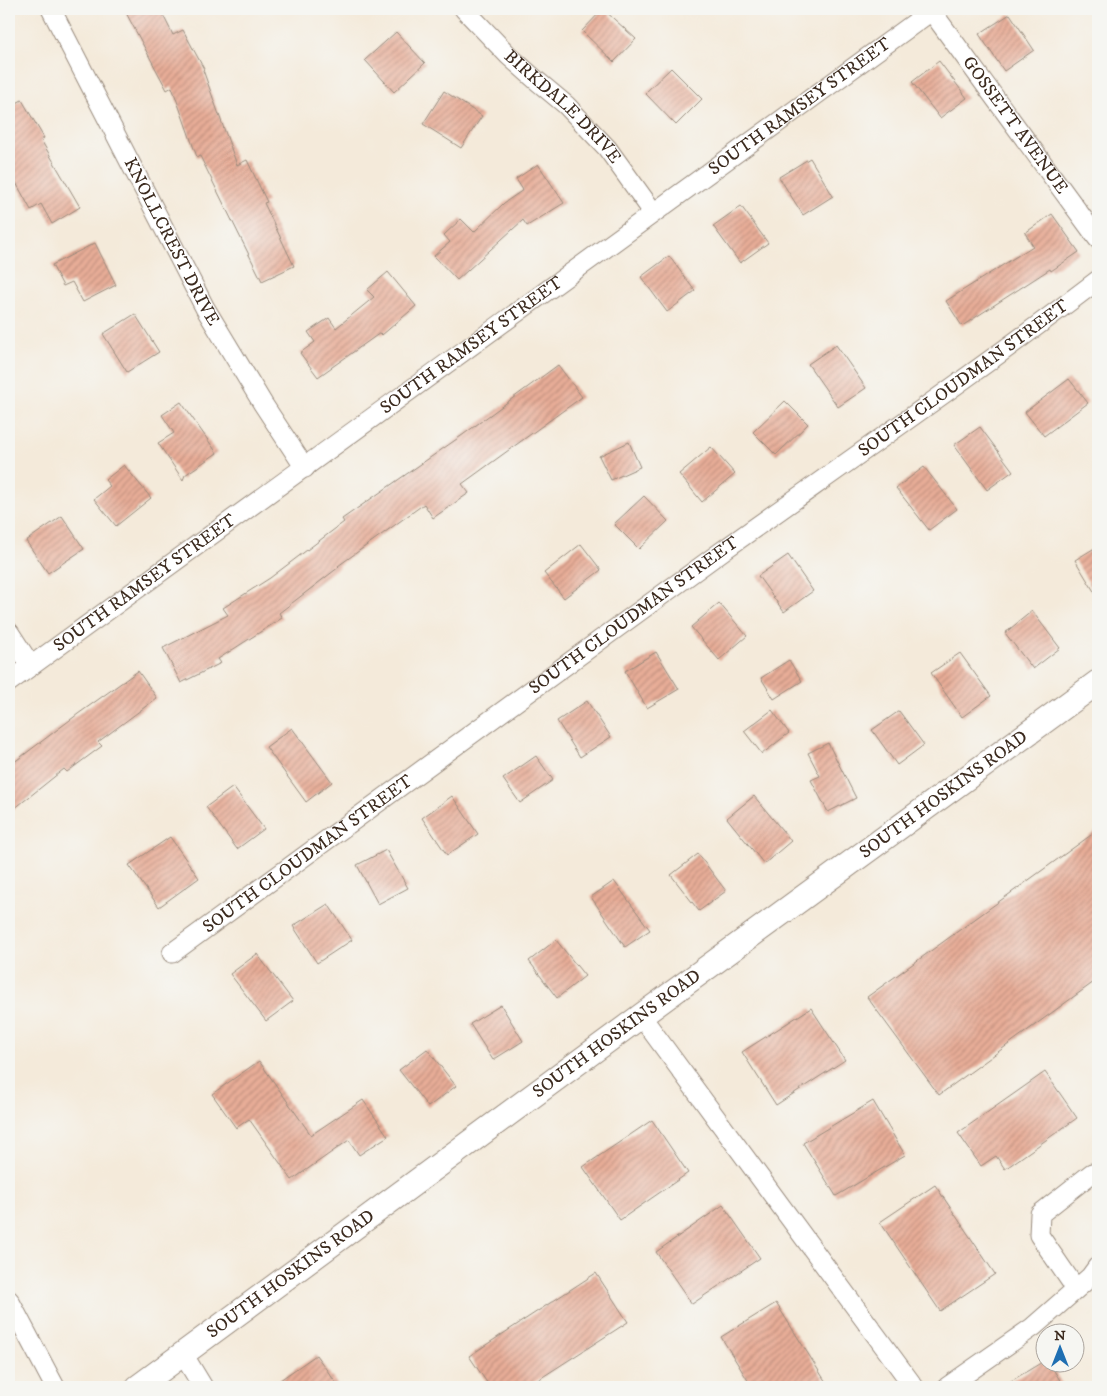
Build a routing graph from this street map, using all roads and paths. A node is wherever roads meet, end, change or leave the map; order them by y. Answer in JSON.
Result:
{"nodes":[{"id":1,"x":51,"y":9,"type":"edge"},
{"id":2,"x":464,"y":9,"type":"edge"},
{"id":3,"x":932,"y":9,"type":"edge"},
{"id":4,"x":653,"y":212,"type":"junction"},
{"id":5,"x":1098,"y":238,"type":"edge"},
{"id":6,"x":1098,"y":280,"type":"edge"},
{"id":7,"x":305,"y":468,"type":"junction"},
{"id":8,"x":9,"y":632,"type":"edge"},
{"id":9,"x":31,"y":666,"type":"junction"},
{"id":10,"x":9,"y":682,"type":"edge"},
{"id":11,"x":1098,"y":682,"type":"edge"},
{"id":12,"x":172,"y":953,"type":"dead end"},
{"id":13,"x":641,"y":1016,"type":"junction"},
{"id":14,"x":1098,"y":1175,"type":"edge"},
{"id":15,"x":1098,"y":1266,"type":"edge"},
{"id":16,"x":1076,"y":1289,"type":"junction"},
{"id":17,"x":9,"y":1300,"type":"edge"},
{"id":18,"x":184,"y":1354,"type":"junction"},
{"id":19,"x":55,"y":1387,"type":"edge"},
{"id":20,"x":138,"y":1387,"type":"edge"},
{"id":21,"x":203,"y":1387,"type":"edge"},
{"id":22,"x":914,"y":1387,"type":"edge"},
{"id":23,"x":947,"y":1387,"type":"edge"}],
"edges":[{"from":1,"to":7,"type":"street","name":"KNOLLCREST DRIVE"},
{"from":2,"to":4,"type":"street","name":"BIRKDALE DRIVE"},
{"from":3,"to":4,"type":"street","name":"SOUTH RAMSEY STREET"},
{"from":3,"to":5,"type":"street","name":"GOSSETT AVENUE"},
{"from":4,"to":7,"type":"street","name":"SOUTH RAMSEY STREET"},
{"from":6,"to":12,"type":"street","name":"SOUTH CLOUDMAN STREET"},
{"from":7,"to":9,"type":"street","name":"SOUTH RAMSEY STREET"},
{"from":8,"to":9,"type":"street"},
{"from":9,"to":10,"type":"street","name":"SOUTH RAMSEY STREET"},
{"from":11,"to":13,"type":"street","name":"SOUTH HOSKINS ROAD"},
{"from":13,"to":18,"type":"street","name":"SOUTH HOSKINS ROAD"},
{"from":13,"to":22,"type":"street"},
{"from":14,"to":16,"type":"street"},
{"from":15,"to":16,"type":"street"},
{"from":16,"to":23,"type":"street"},
{"from":17,"to":19,"type":"street"},
{"from":18,"to":20,"type":"street","name":"SOUTH HOSKINS ROAD"},
{"from":18,"to":21,"type":"street"}]}
